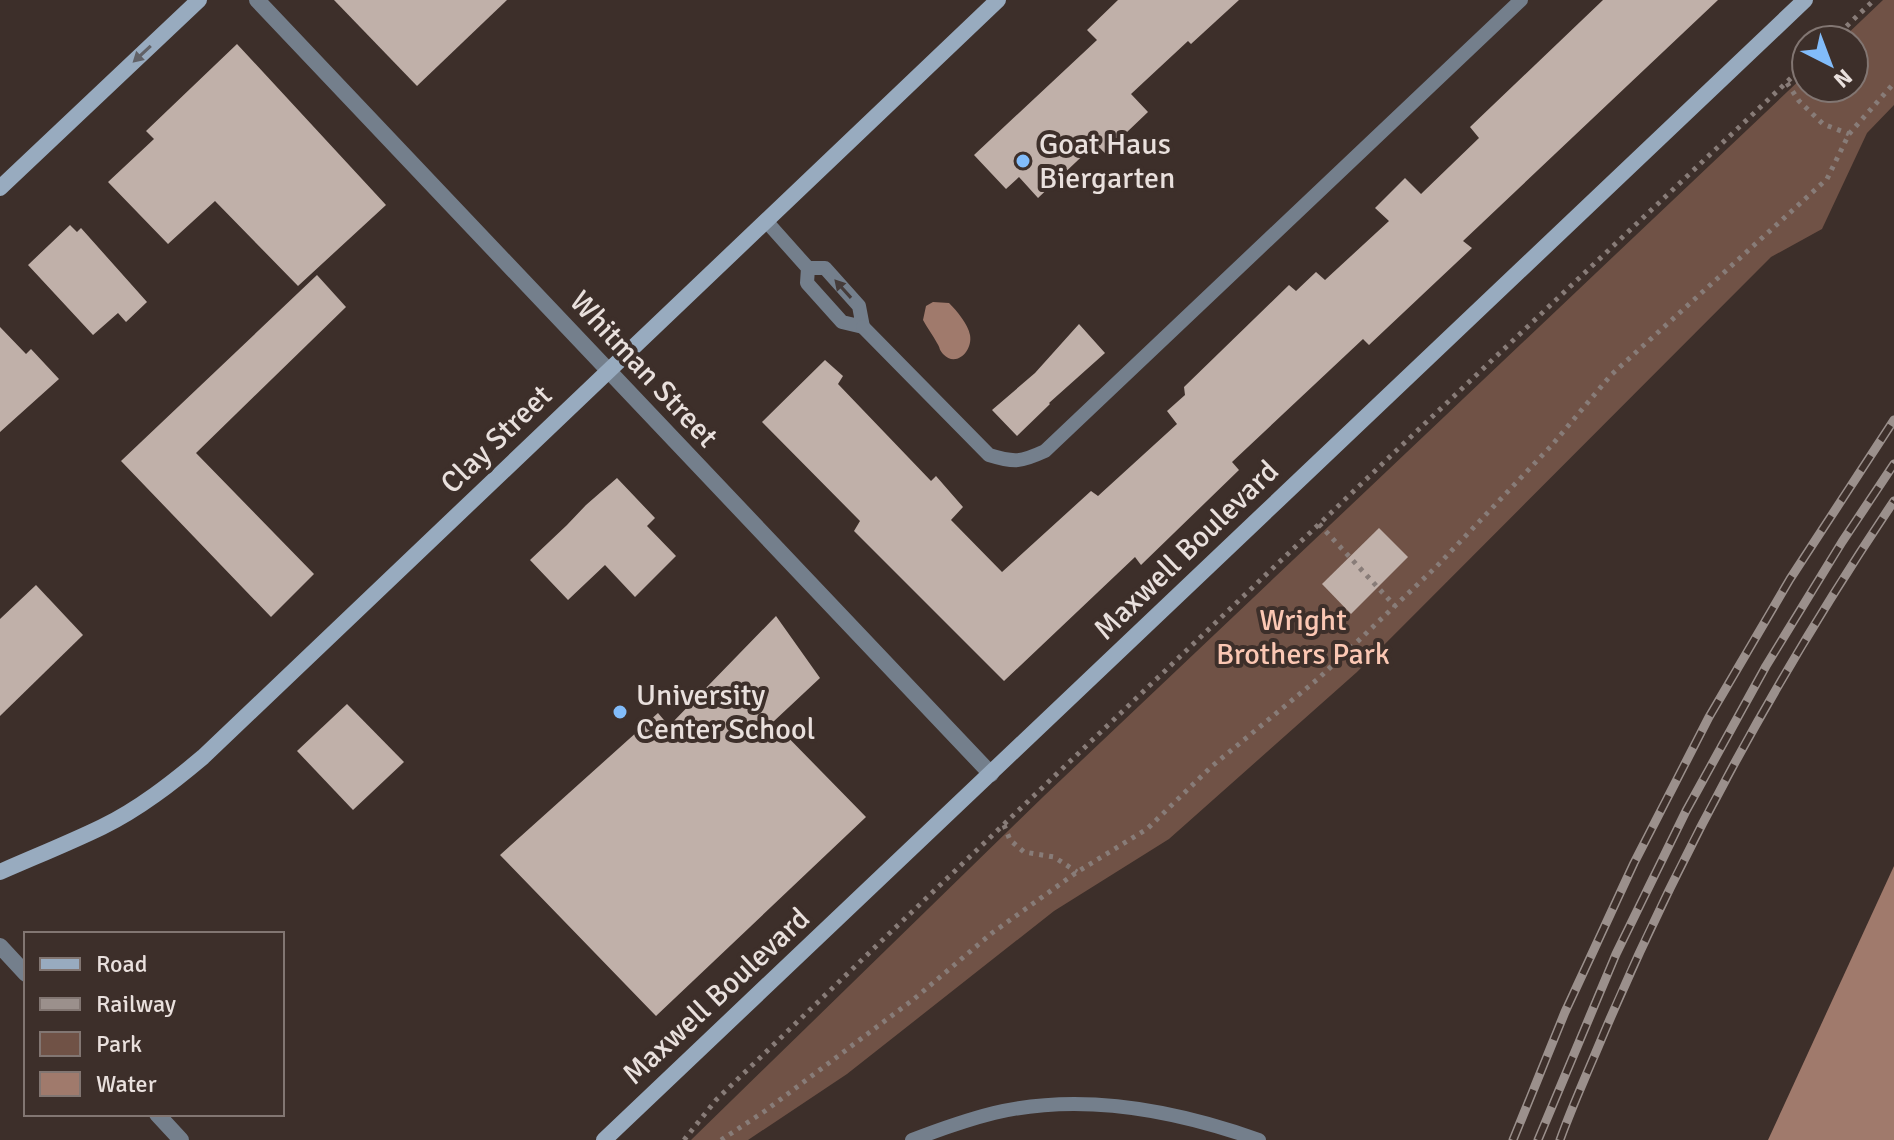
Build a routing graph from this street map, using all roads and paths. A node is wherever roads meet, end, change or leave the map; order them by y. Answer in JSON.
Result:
{"nodes":[{"id":1,"x":199,"y":0,"type":"edge"},
{"id":2,"x":257,"y":0,"type":"edge"},
{"id":3,"x":998,"y":0,"type":"edge"},
{"id":4,"x":1521,"y":0,"type":"edge"},
{"id":5,"x":1805,"y":0,"type":"edge"},
{"id":6,"x":1874,"y":0,"type":"edge"},
{"id":7,"x":1849,"y":24,"type":"edge"},
{"id":8,"x":1790,"y":79,"type":"edge"},
{"id":9,"x":1787,"y":82,"type":"junction"},
{"id":10,"x":1894,"y":83,"type":"edge"},
{"id":11,"x":1849,"y":134,"type":"junction"},
{"id":12,"x":0,"y":188,"type":"edge"},
{"id":13,"x":766,"y":221,"type":"junction"},
{"id":14,"x":808,"y":268,"type":"junction"},
{"id":15,"x":863,"y":327,"type":"junction"},
{"id":16,"x":608,"y":372,"type":"junction"},
{"id":17,"x":1319,"y":524,"type":"junction"},
{"id":18,"x":1395,"y":606,"type":"junction"},
{"id":19,"x":991,"y":774,"type":"junction"},
{"id":20,"x":1004,"y":825,"type":"junction"},
{"id":21,"x":0,"y":872,"type":"edge"},
{"id":22,"x":1077,"y":872,"type":"junction"},
{"id":23,"x":0,"y":946,"type":"edge"},
{"id":24,"x":24,"y":972,"type":"edge"},
{"id":25,"x":159,"y":1116,"type":"edge"},
{"id":26,"x":181,"y":1140,"type":"edge"},
{"id":27,"x":604,"y":1140,"type":"edge"},
{"id":28,"x":684,"y":1140,"type":"edge"},
{"id":29,"x":721,"y":1140,"type":"edge"},
{"id":30,"x":912,"y":1140,"type":"edge"},
{"id":31,"x":1259,"y":1140,"type":"edge"}],
"edges":[{"from":1,"to":12,"type":"main road","one_way":true},
{"from":2,"to":16,"type":"street","name":"Whitman Street"},
{"from":3,"to":13,"type":"main road","name":"Clay Street"},
{"from":4,"to":15,"type":"lane"},
{"from":5,"to":19,"type":"main road","name":"Maxwell Boulevard"},
{"from":6,"to":7,"type":"path"},
{"from":8,"to":9,"type":"path"},
{"from":9,"to":11,"type":"path"},
{"from":9,"to":17,"type":"path"},
{"from":10,"to":11,"type":"path"},
{"from":11,"to":18,"type":"path"},
{"from":13,"to":14,"type":"lane"},
{"from":13,"to":16,"type":"main road","name":"Clay Street"},
{"from":14,"to":15,"type":"lane"},
{"from":15,"to":14,"type":"lane","one_way":true},
{"from":16,"to":19,"type":"street","name":"Whitman Street"},
{"from":16,"to":21,"type":"main road","name":"Clay Street"},
{"from":17,"to":18,"type":"path"},
{"from":17,"to":20,"type":"path"},
{"from":18,"to":22,"type":"path"},
{"from":19,"to":27,"type":"main road","name":"Maxwell Boulevard"},
{"from":20,"to":22,"type":"path"},
{"from":20,"to":28,"type":"path"},
{"from":22,"to":29,"type":"path"},
{"from":23,"to":24,"type":"street"},
{"from":25,"to":26,"type":"street"},
{"from":30,"to":31,"type":"lane"}]}
